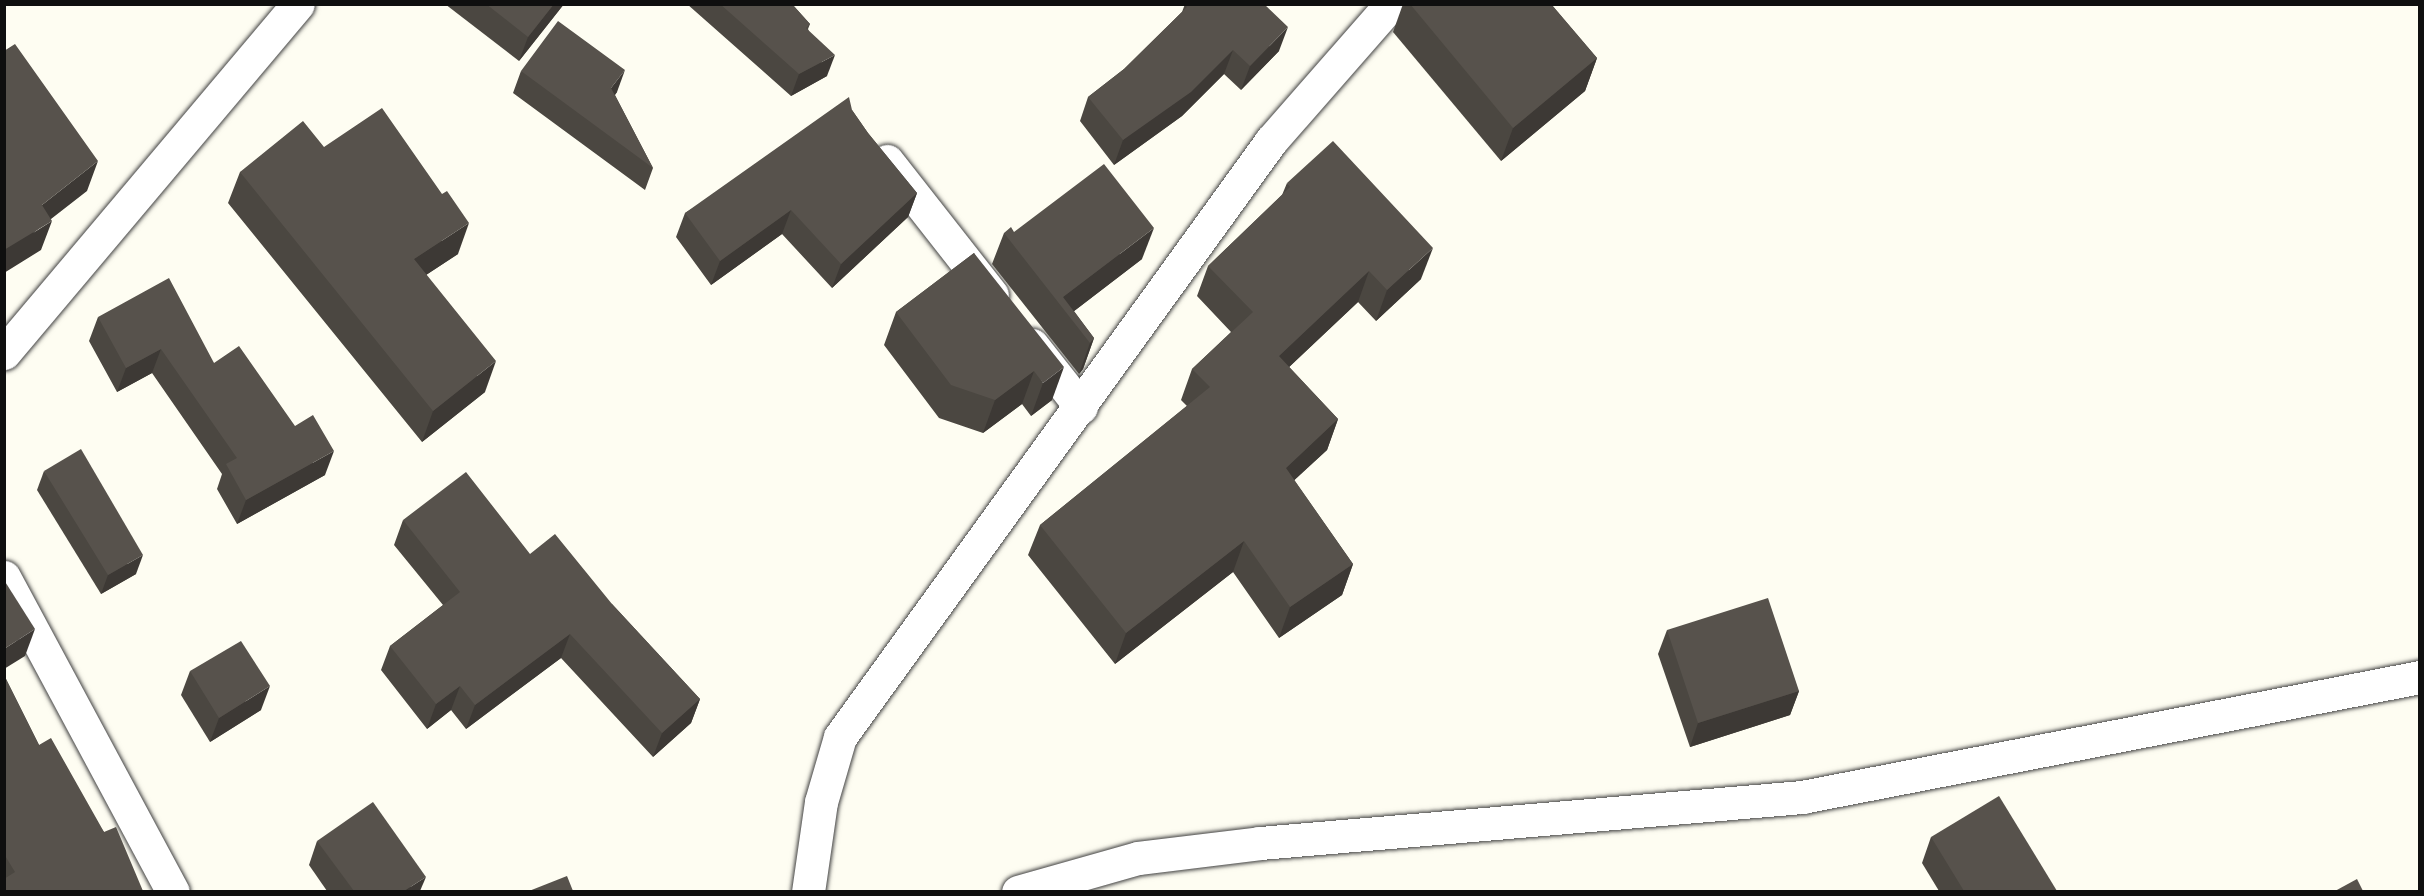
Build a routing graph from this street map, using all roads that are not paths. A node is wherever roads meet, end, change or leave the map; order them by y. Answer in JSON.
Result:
{"nodes":[{"id":1,"x":298,"y":4,"type":"edge"},
{"id":2,"x":1391,"y":4,"type":"edge"},
{"id":3,"x":865,"y":132,"type":"edge"},
{"id":4,"x":4,"y":353,"type":"edge"},
{"id":5,"x":1081,"y":407,"type":"junction"},
{"id":6,"x":4,"y":577,"type":"edge"},
{"id":7,"x":2420,"y":677,"type":"edge"},
{"id":8,"x":173,"y":891,"type":"edge"},
{"id":9,"x":808,"y":891,"type":"edge"},
{"id":10,"x":1018,"y":891,"type":"edge"}],
"edges":[{"from":1,"to":4,"type":"street"},
{"from":2,"to":5,"type":"street"},
{"from":3,"to":5,"type":"street"},
{"from":5,"to":9,"type":"street"},
{"from":6,"to":8,"type":"street"},
{"from":7,"to":10,"type":"street"}]}
